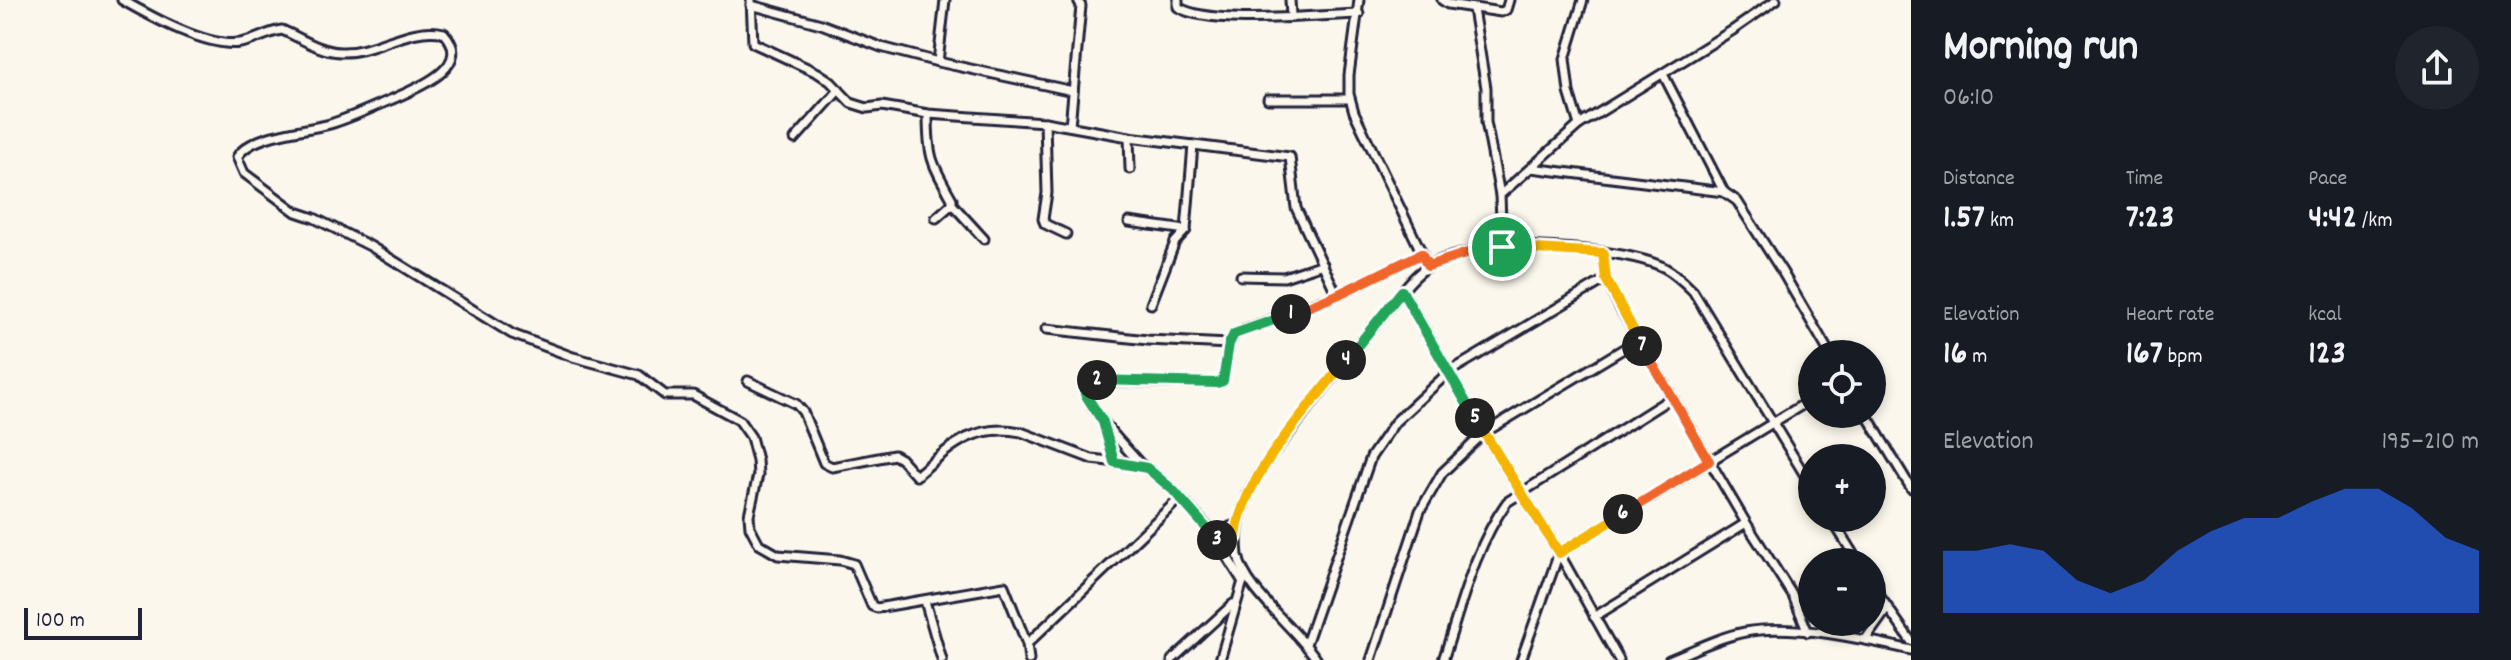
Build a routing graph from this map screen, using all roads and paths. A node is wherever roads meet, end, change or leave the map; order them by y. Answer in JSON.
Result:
{"nodes":[{"id":1,"x":122,"y":0,"type":"edge"},
{"id":2,"x":945,"y":0,"type":"edge"},
{"id":3,"x":1078,"y":0,"type":"edge"},
{"id":4,"x":1178,"y":0,"type":"edge"},
{"id":5,"x":1290,"y":0,"type":"edge"},
{"id":6,"x":1359,"y":0,"type":"edge"},
{"id":7,"x":1442,"y":0,"type":"edge"},
{"id":8,"x":1509,"y":0,"type":"edge"},
{"id":9,"x":1583,"y":0,"type":"edge"},
{"id":10,"x":1776,"y":0,"type":"edge"},
{"id":11,"x":751,"y":3,"type":"edge"},
{"id":12,"x":1473,"y":9,"type":"junction"},
{"id":13,"x":1359,"y":14,"type":"junction"},
{"id":14,"x":1291,"y":16,"type":"junction"},
{"id":15,"x":938,"y":62,"type":"junction"},
{"id":16,"x":1663,"y":74,"type":"junction"},
{"id":17,"x":839,"y":90,"type":"junction"},
{"id":18,"x":1073,"y":91,"type":"junction"},
{"id":19,"x":1268,"y":99,"type":"dead end"},
{"id":20,"x":1350,"y":99,"type":"junction"},
{"id":21,"x":928,"y":114,"type":"junction"},
{"id":22,"x":1045,"y":122,"type":"junction"},
{"id":23,"x":1579,"y":125,"type":"junction"},
{"id":24,"x":1070,"y":126,"type":"junction"},
{"id":25,"x":1129,"y":137,"type":"junction"},
{"id":26,"x":795,"y":139,"type":"dead end"},
{"id":27,"x":1193,"y":145,"type":"junction"},
{"id":28,"x":1531,"y":168,"type":"junction"},
{"id":29,"x":1130,"y":169,"type":"dead end"},
{"id":30,"x":1724,"y":192,"type":"junction"},
{"id":31,"x":1500,"y":195,"type":"junction"},
{"id":32,"x":952,"y":204,"type":"junction"},
{"id":33,"x":936,"y":218,"type":"dead end"},
{"id":34,"x":1129,"y":222,"type":"dead end"},
{"id":35,"x":1186,"y":230,"type":"junction"},
{"id":36,"x":1066,"y":234,"type":"dead end"},
{"id":37,"x":984,"y":239,"type":"dead end"},
{"id":38,"x":1502,"y":247,"type":"junction"},
{"id":39,"x":1603,"y":253,"type":"junction"},
{"id":40,"x":1421,"y":254,"type":"junction"},
{"id":41,"x":1323,"y":264,"type":"junction"},
{"id":42,"x":1428,"y":266,"type":"junction"},
{"id":43,"x":1241,"y":276,"type":"dead end"},
{"id":44,"x":1606,"y":279,"type":"junction"},
{"id":45,"x":1402,"y":291,"type":"junction"},
{"id":46,"x":1337,"y":295,"type":"junction"},
{"id":47,"x":1151,"y":304,"type":"dead end"},
{"id":48,"x":1046,"y":329,"type":"dead end"},
{"id":49,"x":1638,"y":340,"type":"junction"},
{"id":50,"x":1822,"y":340,"type":"edge"},
{"id":51,"x":1229,"y":344,"type":"junction"},
{"id":52,"x":1449,"y":372,"type":"junction"},
{"id":53,"x":748,"y":381,"type":"dead end"},
{"id":54,"x":1671,"y":398,"type":"junction"},
{"id":55,"x":1798,"y":407,"type":"edge"},
{"id":56,"x":1103,"y":422,"type":"junction"},
{"id":57,"x":1772,"y":422,"type":"junction"},
{"id":58,"x":1875,"y":428,"type":"edge"},
{"id":59,"x":1484,"y":433,"type":"junction"},
{"id":60,"x":1709,"y":461,"type":"junction"},
{"id":61,"x":1114,"y":462,"type":"junction"},
{"id":62,"x":1798,"y":464,"type":"edge"},
{"id":63,"x":1142,"y":465,"type":"junction"},
{"id":64,"x":1911,"y":488,"type":"edge"},
{"id":65,"x":1521,"y":492,"type":"junction"},
{"id":66,"x":1180,"y":498,"type":"junction"},
{"id":67,"x":1746,"y":523,"type":"junction"},
{"id":68,"x":1237,"y":524,"type":"junction"},
{"id":69,"x":1213,"y":534,"type":"junction"},
{"id":70,"x":1236,"y":537,"type":"junction"},
{"id":71,"x":1219,"y":544,"type":"junction"},
{"id":72,"x":1559,"y":553,"type":"junction"},
{"id":73,"x":1244,"y":579,"type":"junction"},
{"id":74,"x":925,"y":601,"type":"junction"},
{"id":75,"x":1235,"y":603,"type":"junction"},
{"id":76,"x":1798,"y":608,"type":"edge"},
{"id":77,"x":1887,"y":609,"type":"joint"},
{"id":78,"x":1594,"y":617,"type":"junction"},
{"id":79,"x":1798,"y":631,"type":"edge"},
{"id":80,"x":1836,"y":636,"type":"edge"},
{"id":81,"x":1865,"y":640,"type":"junction"},
{"id":82,"x":1911,"y":641,"type":"edge"},
{"id":83,"x":1027,"y":644,"type":"junction"},
{"id":84,"x":1306,"y":644,"type":"junction"},
{"id":85,"x":1911,"y":650,"type":"edge"},
{"id":86,"x":942,"y":660,"type":"edge"},
{"id":87,"x":1029,"y":660,"type":"edge"},
{"id":88,"x":1172,"y":660,"type":"edge"},
{"id":89,"x":1220,"y":660,"type":"edge"},
{"id":90,"x":1317,"y":660,"type":"edge"},
{"id":91,"x":1371,"y":660,"type":"edge"},
{"id":92,"x":1443,"y":660,"type":"edge"},
{"id":93,"x":1521,"y":660,"type":"edge"},
{"id":94,"x":1619,"y":660,"type":"edge"},
{"id":95,"x":1669,"y":660,"type":"edge"}],
"edges":[{"from":1,"to":74,"type":"street"},
{"from":2,"to":15,"type":"street"},
{"from":3,"to":18,"type":"street"},
{"from":4,"to":14,"type":"street"},
{"from":5,"to":14,"type":"street"},
{"from":6,"to":13,"type":"street"},
{"from":7,"to":12,"type":"street"},
{"from":8,"to":12,"type":"street"},
{"from":9,"to":23,"type":"street"},
{"from":10,"to":16,"type":"street"},
{"from":11,"to":15,"type":"street"},
{"from":11,"to":17,"type":"street"},
{"from":12,"to":31,"type":"street"},
{"from":13,"to":14,"type":"street"},
{"from":13,"to":20,"type":"street"},
{"from":15,"to":18,"type":"street"},
{"from":16,"to":23,"type":"street"},
{"from":16,"to":30,"type":"street"},
{"from":17,"to":21,"type":"street"},
{"from":17,"to":26,"type":"street"},
{"from":18,"to":24,"type":"street"},
{"from":19,"to":20,"type":"street"},
{"from":20,"to":40,"type":"street"},
{"from":21,"to":22,"type":"street"},
{"from":21,"to":32,"type":"street"},
{"from":22,"to":24,"type":"street"},
{"from":22,"to":36,"type":"street"},
{"from":23,"to":28,"type":"street"},
{"from":24,"to":25,"type":"street"},
{"from":25,"to":27,"type":"street"},
{"from":25,"to":29,"type":"street"},
{"from":27,"to":35,"type":"street"},
{"from":27,"to":41,"type":"street"},
{"from":28,"to":30,"type":"street"},
{"from":28,"to":31,"type":"street"},
{"from":30,"to":50,"type":"street"},
{"from":31,"to":38,"type":"street"},
{"from":32,"to":33,"type":"street"},
{"from":32,"to":37,"type":"street"},
{"from":34,"to":35,"type":"street"},
{"from":35,"to":47,"type":"street"},
{"from":38,"to":39,"type":"street"},
{"from":38,"to":42,"type":"street"},
{"from":39,"to":44,"type":"street"},
{"from":39,"to":57,"type":"street"},
{"from":40,"to":42,"type":"street"},
{"from":40,"to":46,"type":"street"},
{"from":41,"to":43,"type":"street"},
{"from":41,"to":46,"type":"street"},
{"from":42,"to":45,"type":"street"},
{"from":44,"to":49,"type":"street"},
{"from":44,"to":52,"type":"street"},
{"from":45,"to":52,"type":"street"},
{"from":45,"to":68,"type":"street"},
{"from":46,"to":51,"type":"street"},
{"from":48,"to":51,"type":"street"},
{"from":49,"to":54,"type":"street"},
{"from":49,"to":59,"type":"street"},
{"from":51,"to":56,"type":"street"},
{"from":52,"to":59,"type":"street"},
{"from":52,"to":84,"type":"street"},
{"from":53,"to":61,"type":"street"},
{"from":54,"to":60,"type":"street"},
{"from":54,"to":65,"type":"street"},
{"from":55,"to":57,"type":"street"},
{"from":56,"to":61,"type":"street"},
{"from":56,"to":63,"type":"street"},
{"from":57,"to":60,"type":"street"},
{"from":57,"to":62,"type":"street"},
{"from":58,"to":64,"type":"street"},
{"from":59,"to":65,"type":"street"},
{"from":59,"to":91,"type":"street"},
{"from":60,"to":67,"type":"street"},
{"from":60,"to":72,"type":"street"},
{"from":61,"to":63,"type":"street"},
{"from":63,"to":66,"type":"street"},
{"from":65,"to":72,"type":"street"},
{"from":65,"to":92,"type":"street"},
{"from":66,"to":69,"type":"street"},
{"from":66,"to":83,"type":"street"},
{"from":67,"to":76,"type":"street"},
{"from":67,"to":78,"type":"street"},
{"from":68,"to":69,"type":"street"},
{"from":68,"to":70,"type":"street"},
{"from":69,"to":71,"type":"street"},
{"from":70,"to":71,"type":"street"},
{"from":70,"to":73,"type":"street"},
{"from":71,"to":73,"type":"street"},
{"from":72,"to":78,"type":"street"},
{"from":72,"to":93,"type":"street"},
{"from":73,"to":75,"type":"street"},
{"from":73,"to":84,"type":"street"},
{"from":74,"to":83,"type":"street"},
{"from":74,"to":86,"type":"street"},
{"from":75,"to":88,"type":"street"},
{"from":75,"to":89,"type":"street"},
{"from":77,"to":81,"type":"street"},
{"from":77,"to":82,"type":"street"},
{"from":78,"to":94,"type":"street"},
{"from":79,"to":95,"type":"street"},
{"from":80,"to":81,"type":"street"},
{"from":81,"to":85,"type":"street"},
{"from":83,"to":87,"type":"street"},
{"from":84,"to":90,"type":"street"}]}
